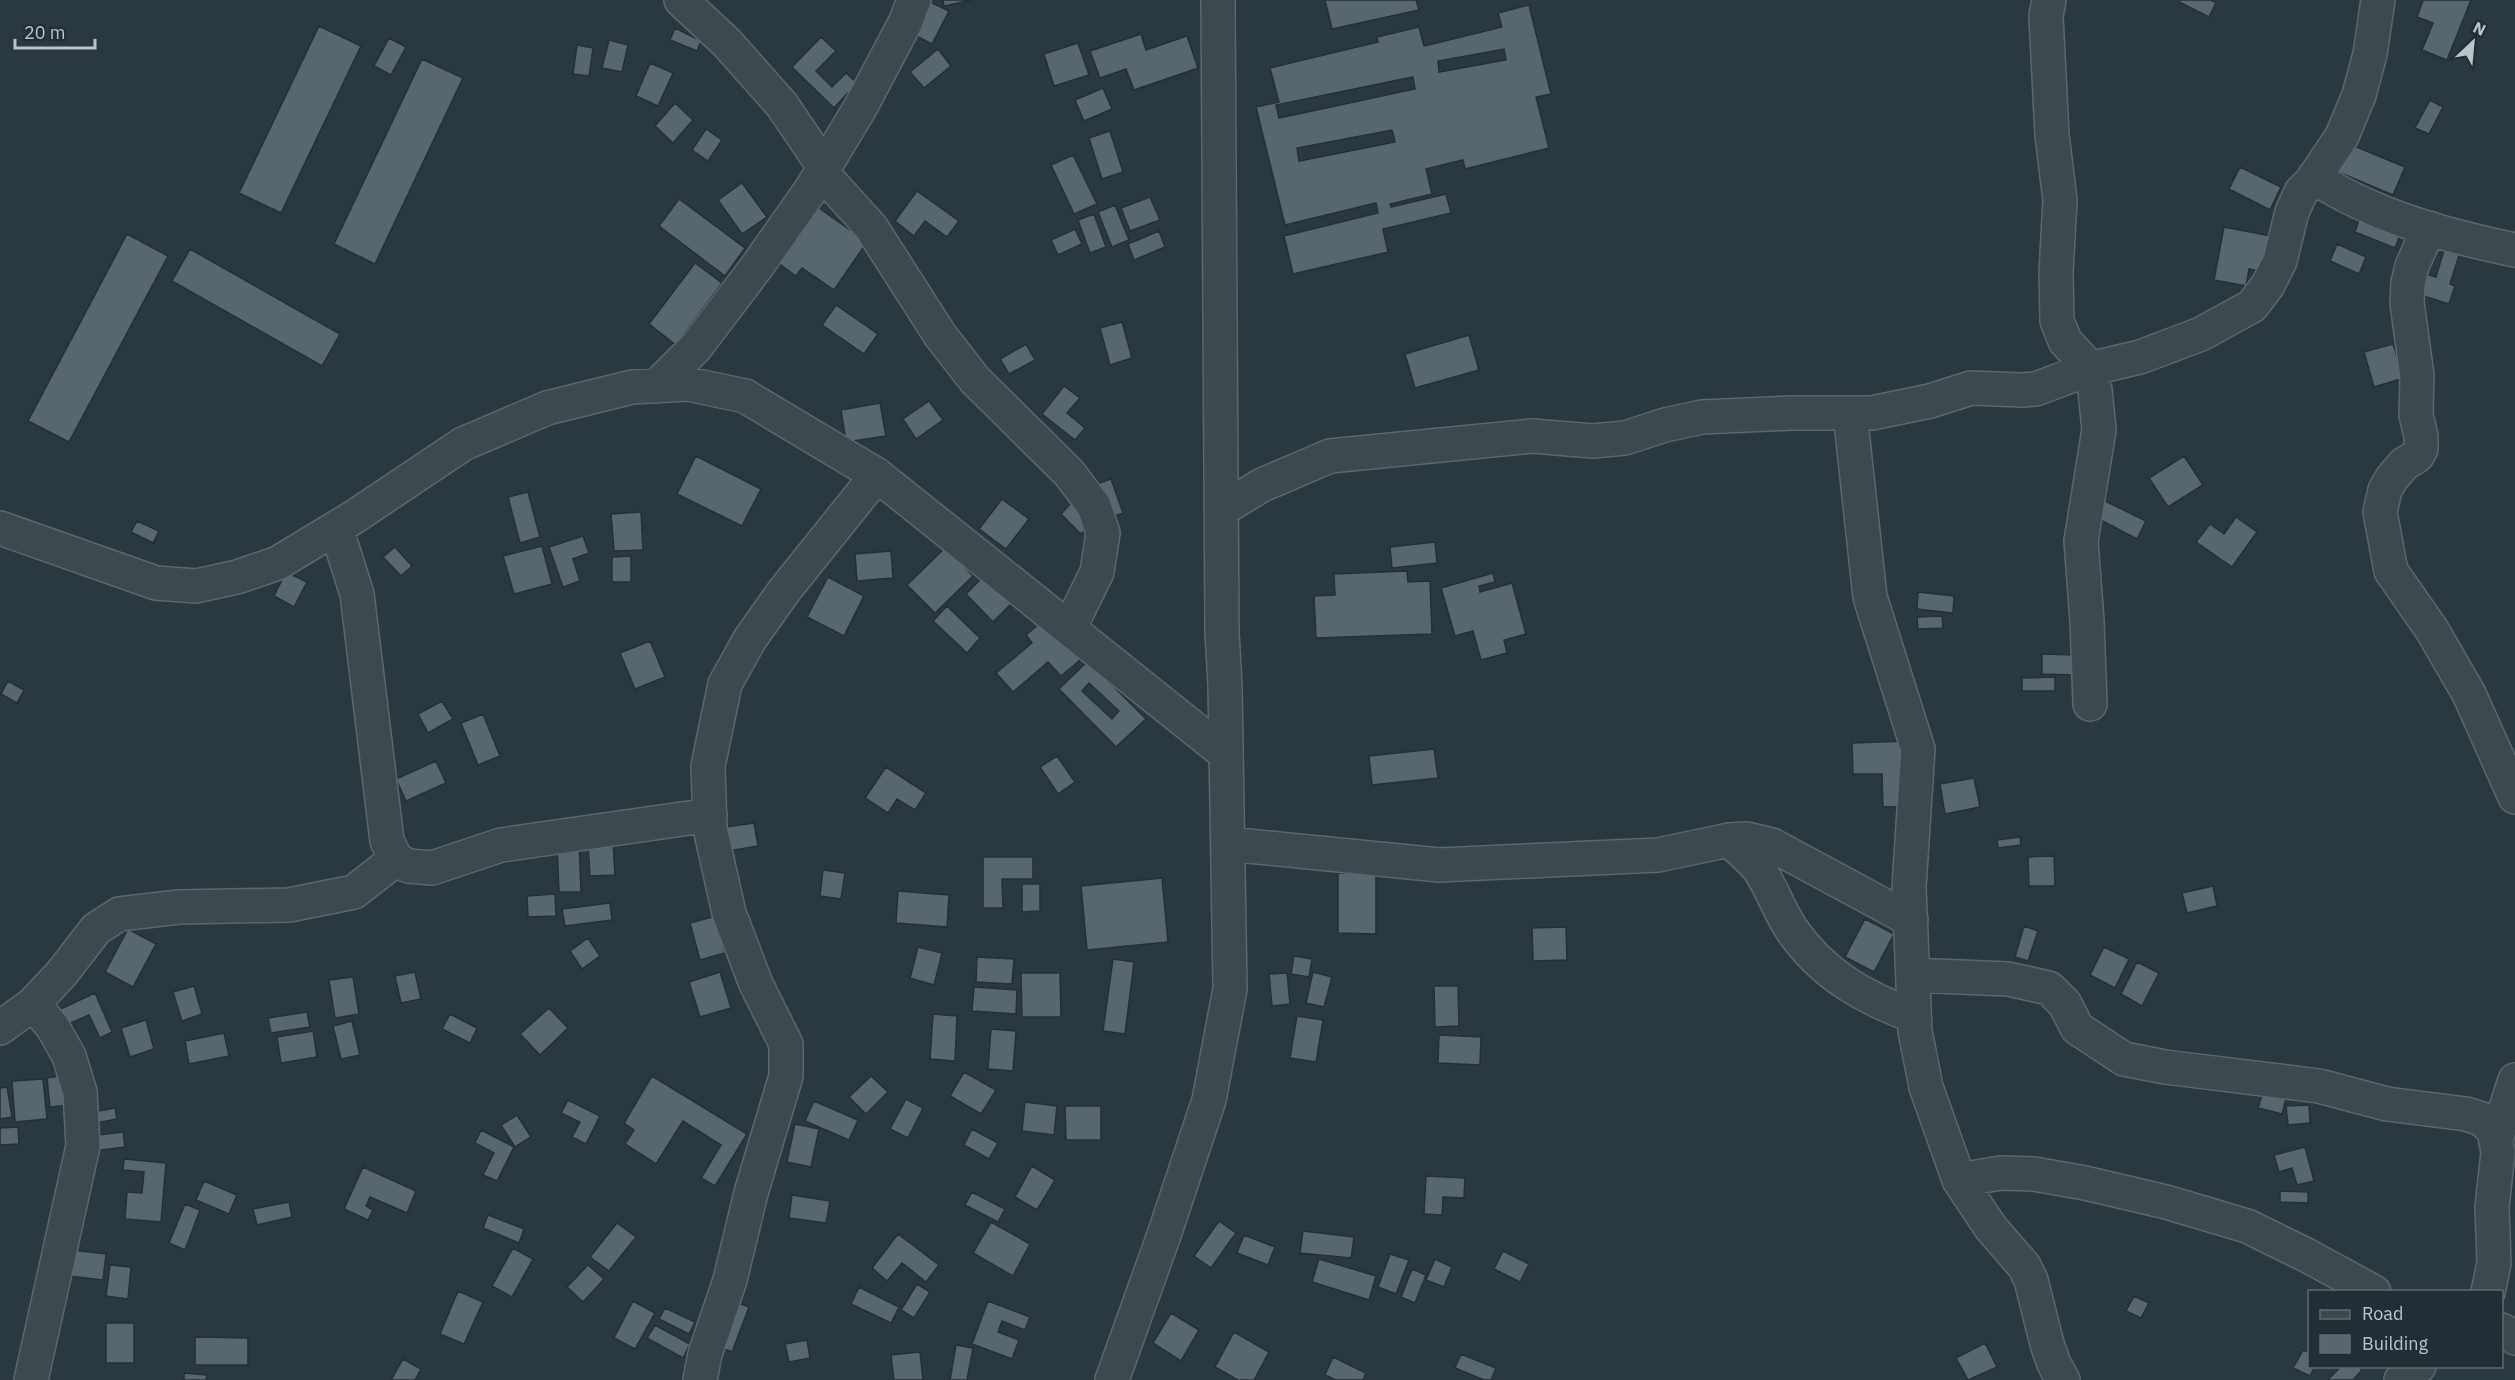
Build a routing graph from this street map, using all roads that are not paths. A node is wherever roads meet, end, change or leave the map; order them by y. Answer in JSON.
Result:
{"nodes":[{"id":1,"x":681,"y":0,"type":"edge"},
{"id":2,"x":914,"y":0,"type":"edge"},
{"id":3,"x":1218,"y":0,"type":"edge"},
{"id":4,"x":2049,"y":0,"type":"edge"},
{"id":5,"x":2378,"y":0,"type":"edge"},
{"id":6,"x":823,"y":169,"type":"junction"},
{"id":7,"x":2314,"y":177,"type":"junction"},
{"id":8,"x":2429,"y":228,"type":"junction"},
{"id":9,"x":2515,"y":250,"type":"edge"},
{"id":10,"x":2089,"y":369,"type":"junction"},
{"id":11,"x":657,"y":386,"type":"junction"},
{"id":12,"x":1850,"y":413,"type":"junction"},
{"id":13,"x":876,"y":474,"type":"junction"},
{"id":14,"x":1221,"y":510,"type":"junction"},
{"id":15,"x":0,"y":528,"type":"edge"},
{"id":16,"x":336,"y":528,"type":"junction"},
{"id":17,"x":1070,"y":627,"type":"junction"},
{"id":18,"x":2090,"y":704,"type":"dead end"},
{"id":19,"x":1226,"y":754,"type":"junction"},
{"id":20,"x":2515,"y":797,"type":"edge"},
{"id":21,"x":710,"y":815,"type":"junction"},
{"id":22,"x":1729,"y":840,"type":"junction"},
{"id":23,"x":1228,"y":844,"type":"junction"},
{"id":24,"x":396,"y":859,"type":"junction"},
{"id":25,"x":1911,"y":920,"type":"junction"},
{"id":26,"x":1913,"y":975,"type":"junction"},
{"id":27,"x":33,"y":1004,"type":"junction"},
{"id":28,"x":1914,"y":1016,"type":"junction"},
{"id":29,"x":0,"y":1028,"type":"edge"},
{"id":30,"x":2515,"y":1080,"type":"edge"},
{"id":31,"x":2505,"y":1120,"type":"edge"},
{"id":32,"x":1959,"y":1180,"type":"junction"},
{"id":33,"x":2370,"y":1290,"type":"edge"},
{"id":34,"x":2488,"y":1290,"type":"edge"},
{"id":35,"x":2416,"y":1368,"type":"edge"},
{"id":36,"x":31,"y":1380,"type":"edge"},
{"id":37,"x":700,"y":1380,"type":"edge"},
{"id":38,"x":1112,"y":1380,"type":"edge"},
{"id":39,"x":2063,"y":1380,"type":"edge"},
{"id":40,"x":2401,"y":1380,"type":"edge"}],
"edges":[{"from":1,"to":6,"type":"street"},
{"from":2,"to":6,"type":"street"},
{"from":3,"to":14,"type":"street"},
{"from":4,"to":10,"type":"street"},
{"from":5,"to":7,"type":"street"},
{"from":6,"to":11,"type":"street"},
{"from":6,"to":17,"type":"street"},
{"from":7,"to":8,"type":"street"},
{"from":7,"to":10,"type":"street"},
{"from":8,"to":9,"type":"street"},
{"from":8,"to":20,"type":"street"},
{"from":10,"to":12,"type":"street"},
{"from":10,"to":18,"type":"street"},
{"from":11,"to":13,"type":"street"},
{"from":11,"to":16,"type":"street"},
{"from":12,"to":14,"type":"street"},
{"from":12,"to":25,"type":"street"},
{"from":13,"to":17,"type":"street"},
{"from":13,"to":21,"type":"street"},
{"from":14,"to":19,"type":"street"},
{"from":15,"to":16,"type":"street"},
{"from":16,"to":24,"type":"street"},
{"from":17,"to":19,"type":"street"},
{"from":19,"to":23,"type":"street"},
{"from":21,"to":24,"type":"street"},
{"from":21,"to":37,"type":"street"},
{"from":22,"to":23,"type":"street"},
{"from":22,"to":25,"type":"street"},
{"from":22,"to":28,"type":"street"},
{"from":23,"to":38,"type":"street"},
{"from":24,"to":27,"type":"street"},
{"from":25,"to":26,"type":"street"},
{"from":26,"to":28,"type":"street"},
{"from":26,"to":31,"type":"street"},
{"from":27,"to":29,"type":"street"},
{"from":27,"to":36,"type":"street"},
{"from":28,"to":32,"type":"street"},
{"from":30,"to":31,"type":"street"},
{"from":31,"to":34,"type":"street"},
{"from":32,"to":33,"type":"street"},
{"from":32,"to":39,"type":"street"},
{"from":35,"to":40,"type":"street"}]}
